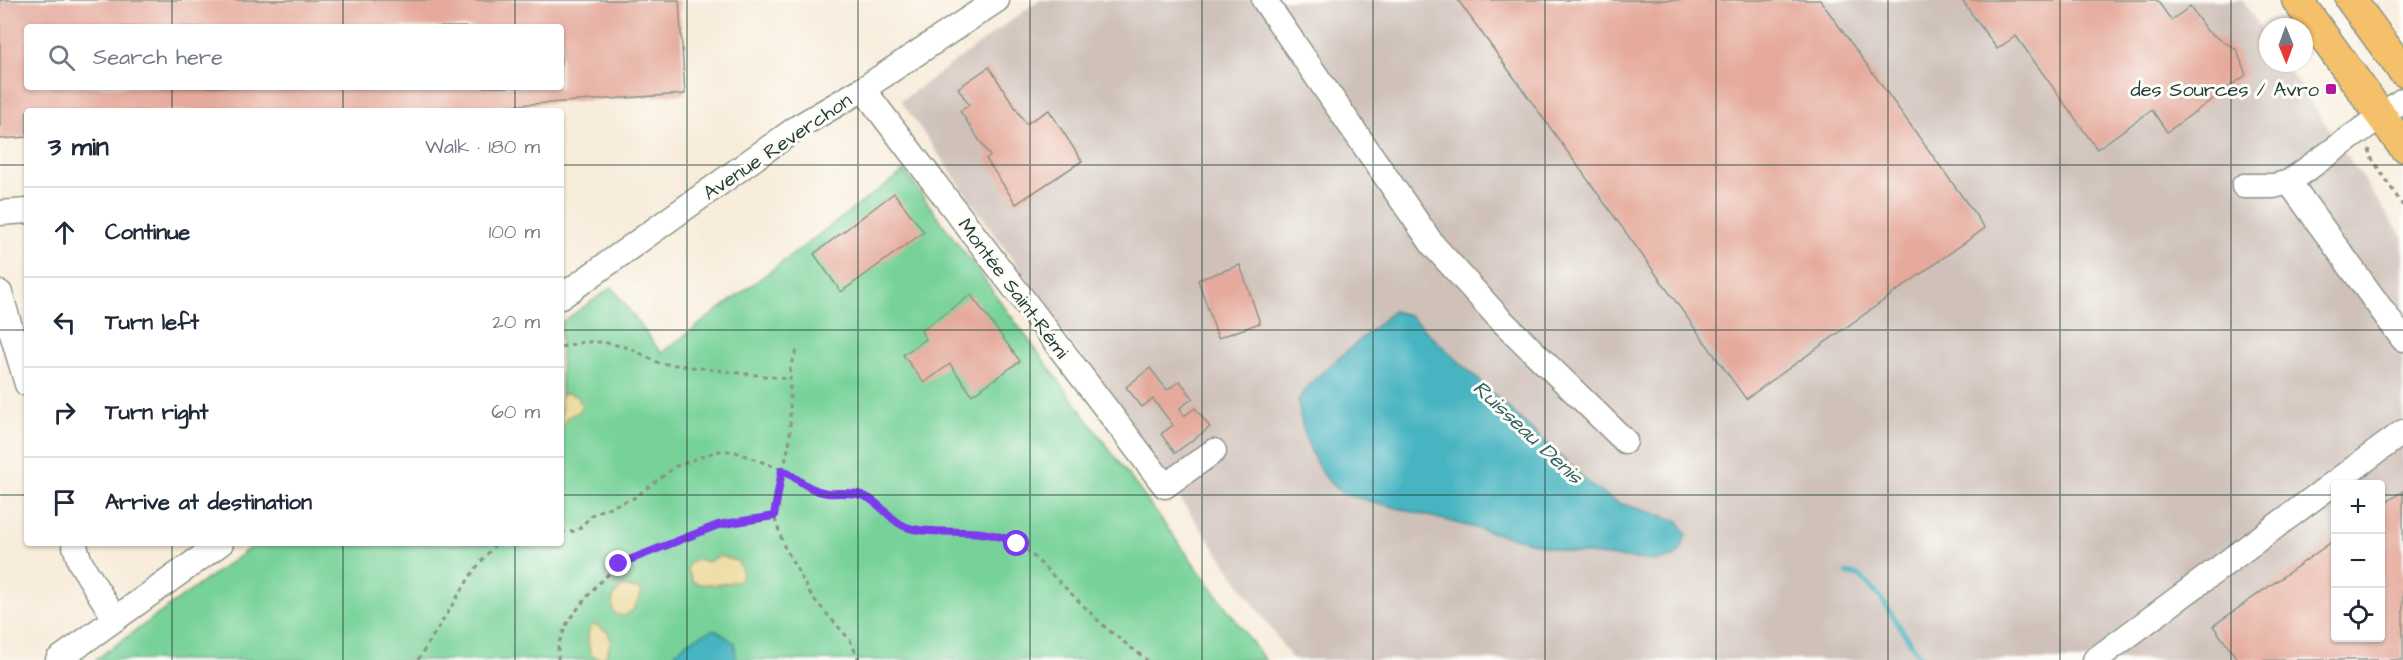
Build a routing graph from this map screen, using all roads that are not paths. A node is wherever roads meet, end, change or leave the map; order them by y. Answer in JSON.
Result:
{"nodes":[{"id":1,"x":997,"y":0,"type":"edge"},
{"id":2,"x":1264,"y":0,"type":"edge"},
{"id":3,"x":2297,"y":0,"type":"edge"},
{"id":4,"x":2352,"y":0,"type":"edge"},
{"id":5,"x":2403,"y":40,"type":"edge"},
{"id":6,"x":2403,"y":71,"type":"edge"},
{"id":7,"x":863,"y":89,"type":"junction"},
{"id":8,"x":2393,"y":108,"type":"edge"},
{"id":9,"x":2403,"y":146,"type":"edge"},
{"id":10,"x":2289,"y":182,"type":"junction"},
{"id":11,"x":2244,"y":186,"type":"dead end"},
{"id":12,"x":24,"y":211,"type":"edge"},
{"id":13,"x":0,"y":213,"type":"edge"},
{"id":14,"x":564,"y":289,"type":"edge"},
{"id":15,"x":0,"y":293,"type":"edge"},
{"id":16,"x":2403,"y":339,"type":"edge"},
{"id":17,"x":24,"y":374,"type":"edge"},
{"id":18,"x":2403,"y":432,"type":"edge"},
{"id":19,"x":1624,"y":441,"type":"dead end"},
{"id":20,"x":1214,"y":451,"type":"dead end"},
{"id":21,"x":75,"y":546,"type":"edge"},
{"id":22,"x":217,"y":546,"type":"edge"},
{"id":23,"x":115,"y":619,"type":"junction"},
{"id":24,"x":58,"y":660,"type":"edge"},
{"id":25,"x":2095,"y":660,"type":"edge"}],
"edges":[{"from":1,"to":7,"type":"street","name":"Avenue Reverchon"},
{"from":2,"to":19,"type":"street"},
{"from":3,"to":8,"type":"main road"},
{"from":4,"to":5,"type":"main road"},
{"from":4,"to":6,"type":"main road"},
{"from":7,"to":14,"type":"street","name":"Avenue Reverchon"},
{"from":7,"to":20,"type":"street","name":"Montée Saint-Rémi"},
{"from":8,"to":9,"type":"main road"},
{"from":8,"to":10,"type":"street"},
{"from":10,"to":11,"type":"street"},
{"from":10,"to":16,"type":"street"},
{"from":12,"to":13,"type":"street"},
{"from":15,"to":17,"type":"street"},
{"from":18,"to":25,"type":"street"},
{"from":21,"to":23,"type":"street"},
{"from":22,"to":23,"type":"street"},
{"from":23,"to":24,"type":"street"}]}
